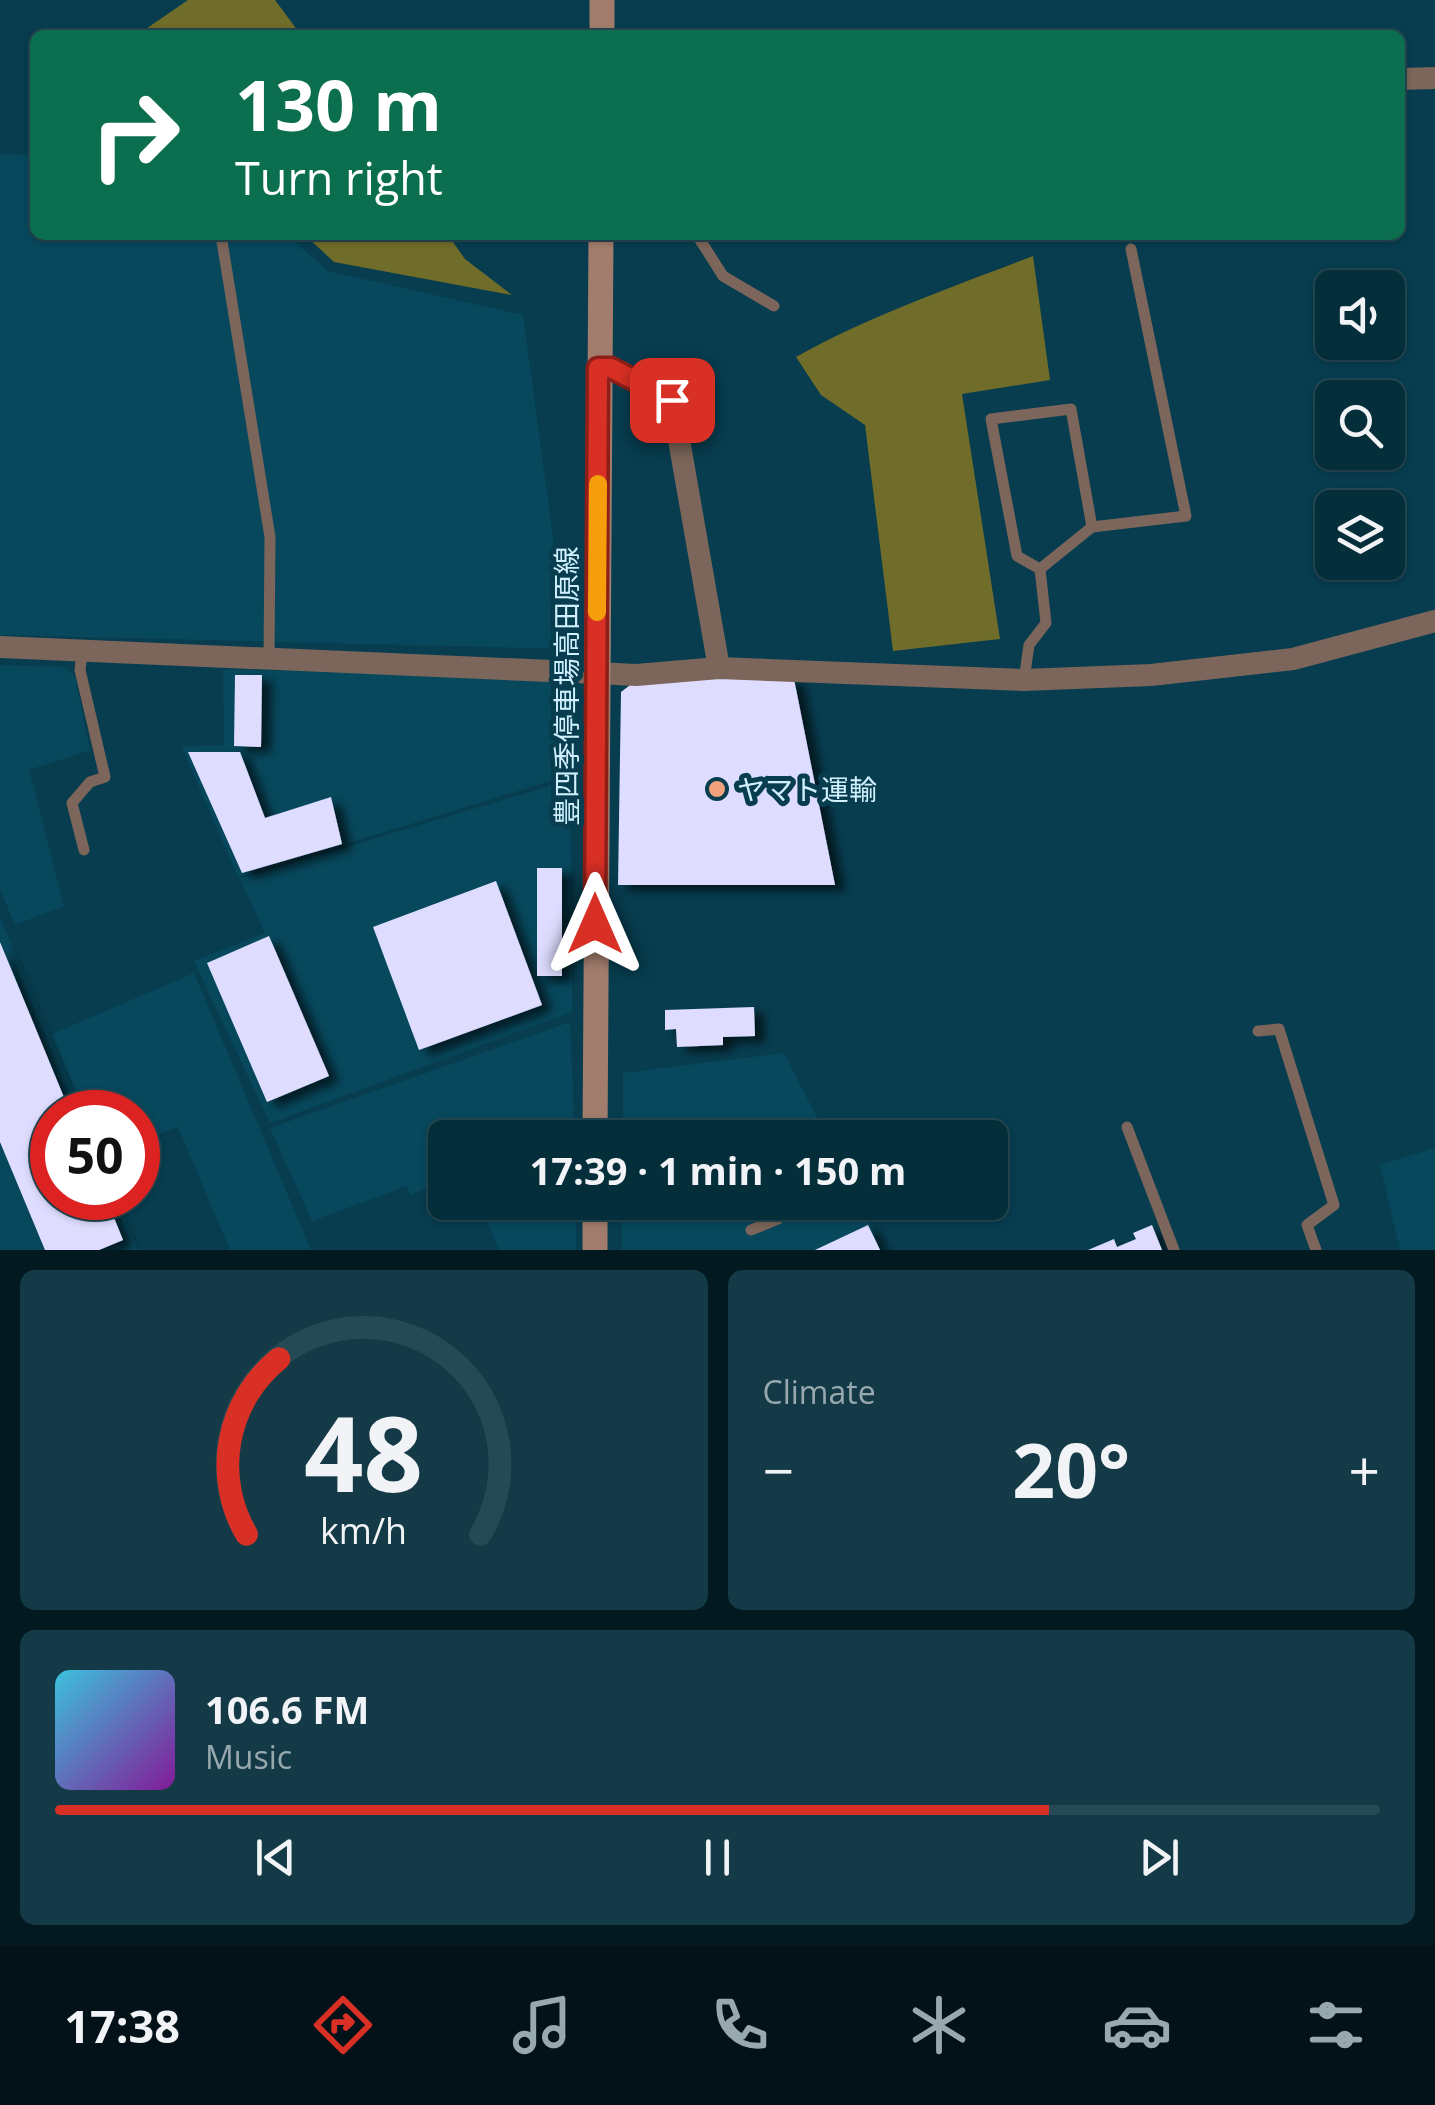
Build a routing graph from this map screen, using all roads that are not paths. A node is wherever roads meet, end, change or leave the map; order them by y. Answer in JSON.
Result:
{"nodes":[{"id":1,"x":602,"y":0,"type":"edge"},
{"id":2,"x":602,"y":30,"type":"edge"},
{"id":3,"x":1435,"y":78,"type":"edge"},
{"id":4,"x":1405,"y":80,"type":"edge"},
{"id":5,"x":223,"y":240,"type":"edge"},
{"id":6,"x":600,"y":240,"type":"edge"},
{"id":7,"x":700,"y":240,"type":"edge"},
{"id":8,"x":1130,"y":249,"type":"dead end"},
{"id":9,"x":774,"y":306,"type":"dead end"},
{"id":10,"x":598,"y":368,"type":"junction"},
{"id":11,"x":1092,"y":527,"type":"junction"},
{"id":12,"x":1040,"y":568,"type":"junction"},
{"id":13,"x":1435,"y":621,"type":"edge"},
{"id":14,"x":0,"y":647,"type":"edge"},
{"id":15,"x":82,"y":653,"type":"junction"},
{"id":16,"x":269,"y":660,"type":"junction"},
{"id":17,"x":720,"y":668,"type":"junction"},
{"id":18,"x":597,"y":674,"type":"junction"},
{"id":19,"x":1024,"y":680,"type":"junction"},
{"id":20,"x":84,"y":850,"type":"dead end"},
{"id":21,"x":1258,"y":1031,"type":"dead end"},
{"id":22,"x":595,"y":1120,"type":"edge"},
{"id":23,"x":1126,"y":1127,"type":"dead end"},
{"id":24,"x":595,"y":1220,"type":"edge"},
{"id":25,"x":776,"y":1220,"type":"edge"},
{"id":26,"x":751,"y":1230,"type":"dead end"},
{"id":27,"x":595,"y":1250,"type":"edge"},
{"id":28,"x":1174,"y":1250,"type":"edge"},
{"id":29,"x":1316,"y":1250,"type":"edge"}],
"edges":[{"from":1,"to":2,"type":"main road"},
{"from":3,"to":4,"type":"street"},
{"from":5,"to":16,"type":"lane"},
{"from":6,"to":10,"type":"main road","name":"豊四季停車場高田原線"},
{"from":7,"to":9,"type":"lane"},
{"from":8,"to":11,"type":"lane"},
{"from":10,"to":17,"type":"street"},
{"from":10,"to":18,"type":"main road","name":"豊四季停車場高田原線"},
{"from":11,"to":12,"type":"lane"},
{"from":11,"to":12,"type":"lane"},
{"from":12,"to":19,"type":"lane"},
{"from":13,"to":19,"type":"street"},
{"from":14,"to":15,"type":"street"},
{"from":15,"to":16,"type":"street"},
{"from":15,"to":20,"type":"lane"},
{"from":16,"to":18,"type":"street"},
{"from":17,"to":18,"type":"street"},
{"from":17,"to":19,"type":"street"},
{"from":18,"to":22,"type":"main road","name":"豊四季停車場高田原線"},
{"from":21,"to":29,"type":"lane"},
{"from":23,"to":28,"type":"lane"},
{"from":24,"to":27,"type":"main road"},
{"from":25,"to":26,"type":"lane"}]}
